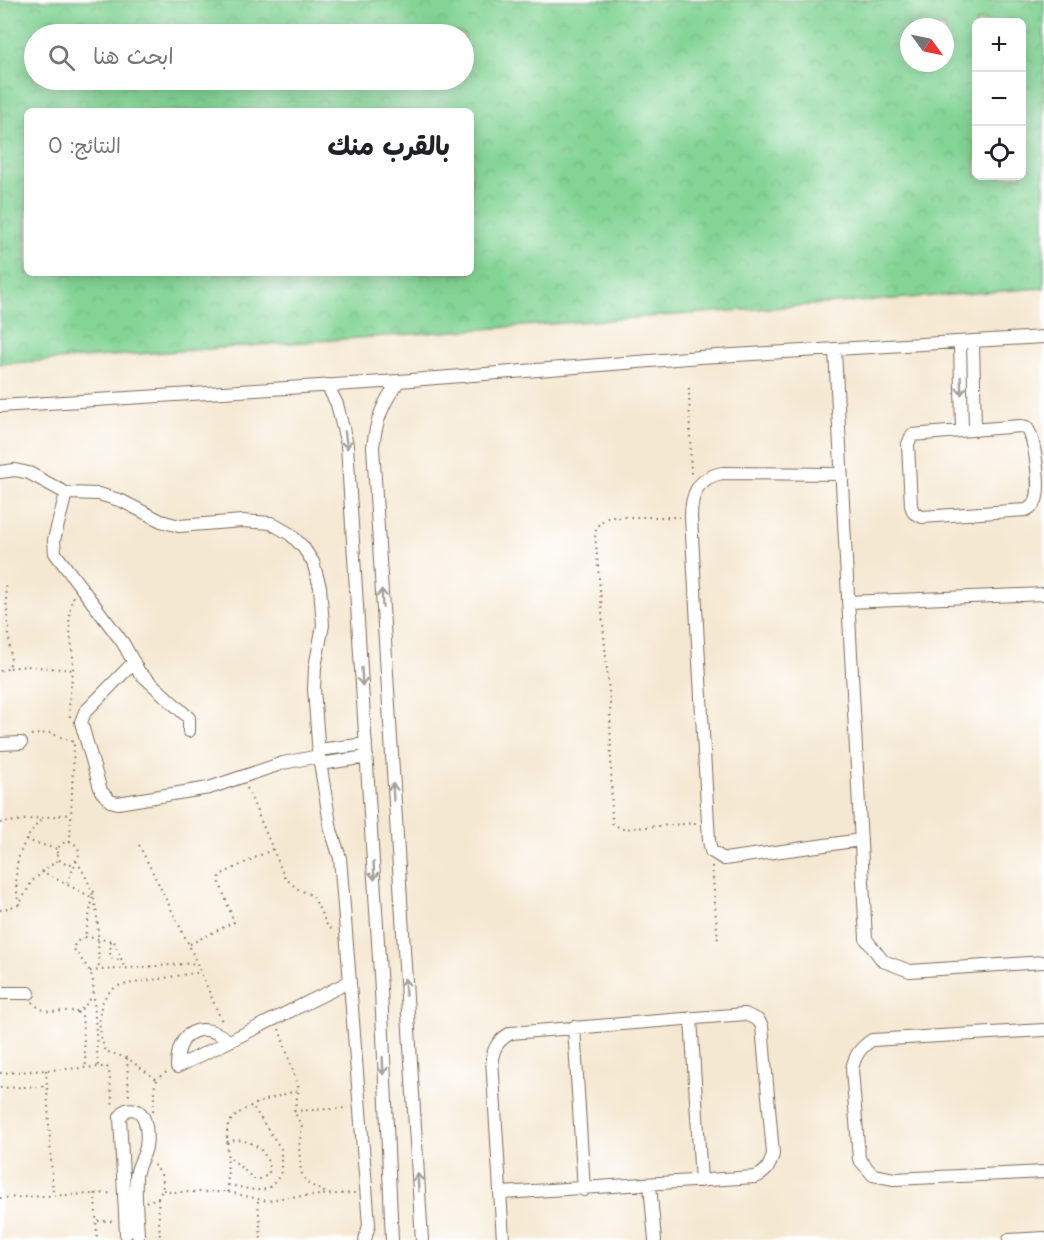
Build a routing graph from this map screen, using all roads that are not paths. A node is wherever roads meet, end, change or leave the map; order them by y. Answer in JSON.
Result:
{"nodes":[{"id":1,"x":1044,"y":337,"type":"edge"},
{"id":2,"x":973,"y":342,"type":"junction"},
{"id":3,"x":960,"y":343,"type":"junction"},
{"id":4,"x":835,"y":351,"type":"junction"},
{"id":5,"x":399,"y":381,"type":"junction"},
{"id":6,"x":327,"y":385,"type":"junction"},
{"id":7,"x":0,"y":406,"type":"edge"},
{"id":8,"x":969,"y":429,"type":"junction"},
{"id":9,"x":0,"y":472,"type":"edge"},
{"id":10,"x":841,"y":474,"type":"junction"},
{"id":11,"x":66,"y":493,"type":"junction"},
{"id":12,"x":1044,"y":594,"type":"edge"},
{"id":13,"x":848,"y":602,"type":"junction"},
{"id":14,"x":134,"y":662,"type":"junction"},
{"id":15,"x":189,"y":731,"type":"dead end"},
{"id":16,"x":366,"y":744,"type":"junction"},
{"id":17,"x":319,"y":757,"type":"junction"},
{"id":18,"x":367,"y":757,"type":"junction"},
{"id":19,"x":861,"y":840,"type":"junction"},
{"id":20,"x":1044,"y":963,"type":"edge"},
{"id":21,"x":349,"y":982,"type":"junction"},
{"id":22,"x":0,"y":993,"type":"edge"},
{"id":23,"x":26,"y":993,"type":"road end"},
{"id":24,"x":691,"y":1018,"type":"junction"},
{"id":25,"x":574,"y":1027,"type":"junction"},
{"id":26,"x":1044,"y":1030,"type":"edge"},
{"id":27,"x":229,"y":1041,"type":"junction"},
{"id":28,"x":122,"y":1158,"type":"junction"},
{"id":29,"x":140,"y":1159,"type":"junction"},
{"id":30,"x":1044,"y":1172,"type":"edge"},
{"id":31,"x":701,"y":1181,"type":"junction"},
{"id":32,"x":650,"y":1185,"type":"junction"},
{"id":33,"x":584,"y":1190,"type":"junction"},
{"id":34,"x":502,"y":1193,"type":"junction"},
{"id":35,"x":130,"y":1234,"type":"edge"},
{"id":36,"x":1044,"y":1238,"type":"edge"},
{"id":37,"x":365,"y":1240,"type":"edge"},
{"id":38,"x":392,"y":1240,"type":"edge"},
{"id":39,"x":422,"y":1240,"type":"edge"},
{"id":40,"x":503,"y":1240,"type":"edge"},
{"id":41,"x":655,"y":1240,"type":"edge"},
{"id":42,"x":1009,"y":1240,"type":"edge"}],
"edges":[{"from":1,"to":2,"type":"street"},
{"from":2,"to":3,"type":"street"},
{"from":2,"to":8,"type":"street"},
{"from":3,"to":4,"type":"street"},
{"from":3,"to":8,"type":"street","one_way":true},
{"from":4,"to":5,"type":"street"},
{"from":4,"to":10,"type":"street"},
{"from":5,"to":6,"type":"street"},
{"from":39,"to":5,"type":"street","one_way":true},
{"from":6,"to":7,"type":"street"},
{"from":6,"to":16,"type":"street","one_way":true},
{"from":8,"to":8,"type":"street"},
{"from":9,"to":11,"type":"street"},
{"from":10,"to":13,"type":"street"},
{"from":10,"to":19,"type":"street"},
{"from":11,"to":14,"type":"street"},
{"from":11,"to":17,"type":"street"},
{"from":12,"to":13,"type":"street"},
{"from":13,"to":19,"type":"street"},
{"from":14,"to":15,"type":"street"},
{"from":14,"to":17,"type":"street"},
{"from":16,"to":17,"type":"street"},
{"from":16,"to":18,"type":"street"},
{"from":17,"to":18,"type":"street"},
{"from":17,"to":21,"type":"street"},
{"from":18,"to":38,"type":"street","one_way":true},
{"from":19,"to":20,"type":"street"},
{"from":21,"to":27,"type":"street"},
{"from":21,"to":37,"type":"street"},
{"from":22,"to":23,"type":"street"},
{"from":24,"to":25,"type":"street"},
{"from":24,"to":31,"type":"street"},
{"from":24,"to":31,"type":"street"},
{"from":25,"to":33,"type":"street"},
{"from":25,"to":34,"type":"street"},
{"from":26,"to":30,"type":"street"},
{"from":27,"to":27,"type":"street"},
{"from":28,"to":29,"type":"street"},
{"from":28,"to":29,"type":"street"},
{"from":28,"to":35,"type":"street"},
{"from":29,"to":35,"type":"street"},
{"from":31,"to":32,"type":"street"},
{"from":32,"to":33,"type":"street"},
{"from":32,"to":41,"type":"street"},
{"from":33,"to":34,"type":"street"},
{"from":34,"to":40,"type":"street"},
{"from":36,"to":42,"type":"street"}]}
